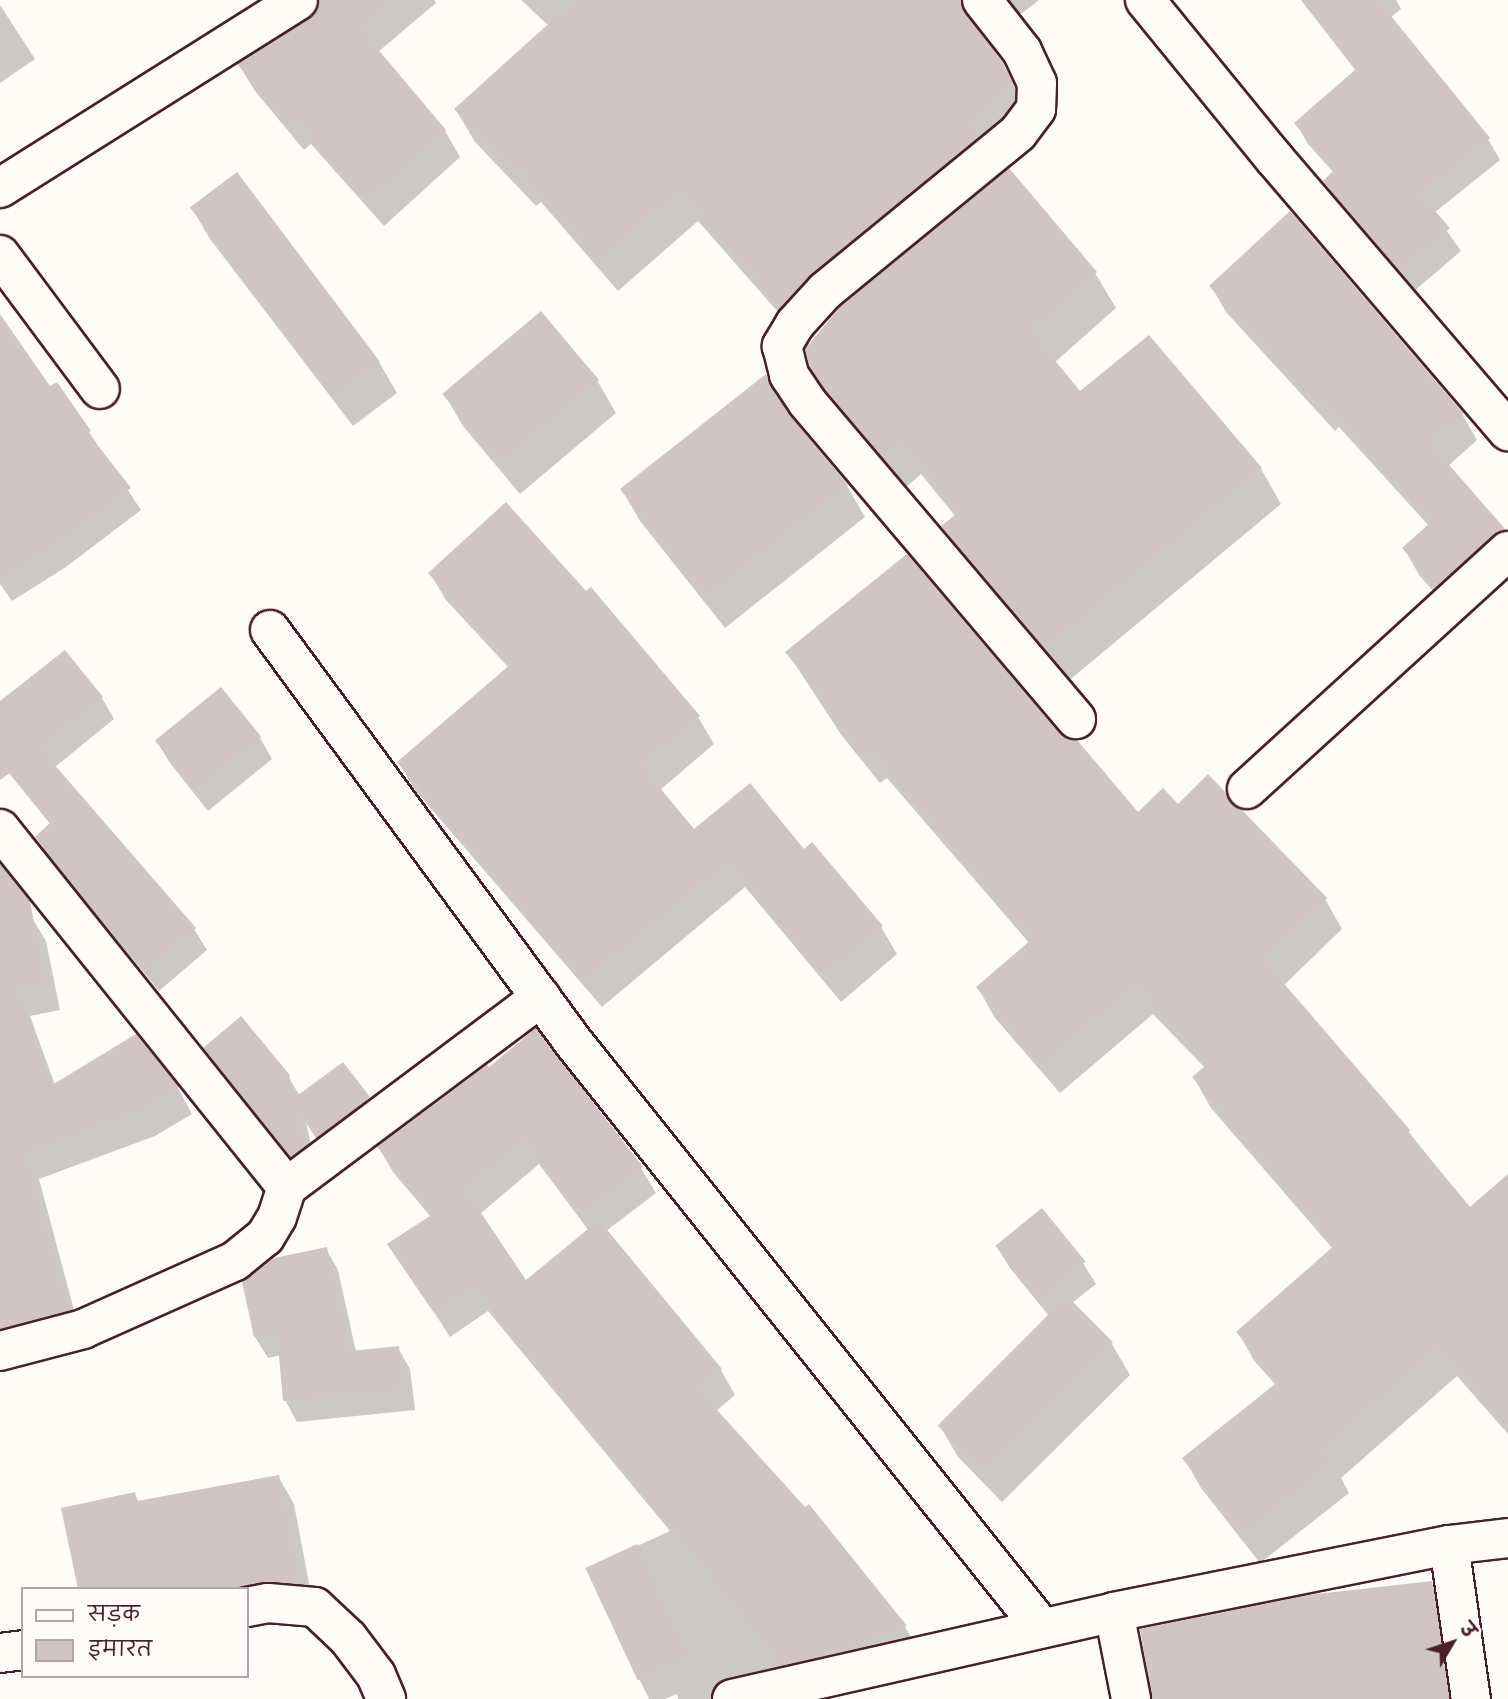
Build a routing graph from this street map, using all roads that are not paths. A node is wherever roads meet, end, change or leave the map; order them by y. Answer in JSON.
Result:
{"nodes":[{"id":1,"x":298,"y":0,"type":"edge"},
{"id":2,"x":982,"y":0,"type":"edge"},
{"id":3,"x":1145,"y":0,"type":"edge"},
{"id":4,"x":0,"y":188,"type":"edge"},
{"id":5,"x":0,"y":254,"type":"edge"},
{"id":6,"x":100,"y":390,"type":"dead end"},
{"id":7,"x":1508,"y":431,"type":"edge"},
{"id":8,"x":1508,"y":551,"type":"edge"},
{"id":9,"x":270,"y":630,"type":"dead end"},
{"id":10,"x":1076,"y":719,"type":"dead end"},
{"id":11,"x":1247,"y":789,"type":"dead end"},
{"id":12,"x":0,"y":829,"type":"edge"},
{"id":13,"x":541,"y":997,"type":"junction"},
{"id":14,"x":287,"y":1187,"type":"junction"},
{"id":15,"x":0,"y":1351,"type":"edge"},
{"id":16,"x":1508,"y":1538,"type":"edge"},
{"id":17,"x":1449,"y":1545,"type":"junction"},
{"id":18,"x":248,"y":1607,"type":"edge"},
{"id":19,"x":1114,"y":1612,"type":"junction"},
{"id":20,"x":1042,"y":1628,"type":"junction"},
{"id":21,"x":21,"y":1650,"type":"edge"},
{"id":22,"x":0,"y":1653,"type":"edge"},
{"id":23,"x":386,"y":1699,"type":"edge"},
{"id":24,"x":732,"y":1699,"type":"edge"},
{"id":25,"x":1131,"y":1699,"type":"edge"},
{"id":26,"x":1471,"y":1699,"type":"edge"}],
"edges":[{"from":1,"to":4,"type":"street"},
{"from":2,"to":10,"type":"street"},
{"from":3,"to":7,"type":"street"},
{"from":5,"to":6,"type":"street"},
{"from":8,"to":11,"type":"street"},
{"from":9,"to":13,"type":"street"},
{"from":12,"to":14,"type":"street"},
{"from":13,"to":14,"type":"street"},
{"from":13,"to":20,"type":"street"},
{"from":14,"to":15,"type":"street"},
{"from":16,"to":17,"type":"street"},
{"from":17,"to":19,"type":"street"},
{"from":17,"to":26,"type":"street"},
{"from":18,"to":23,"type":"street"},
{"from":19,"to":20,"type":"street"},
{"from":19,"to":25,"type":"street"},
{"from":20,"to":24,"type":"street"},
{"from":21,"to":22,"type":"street"}]}
